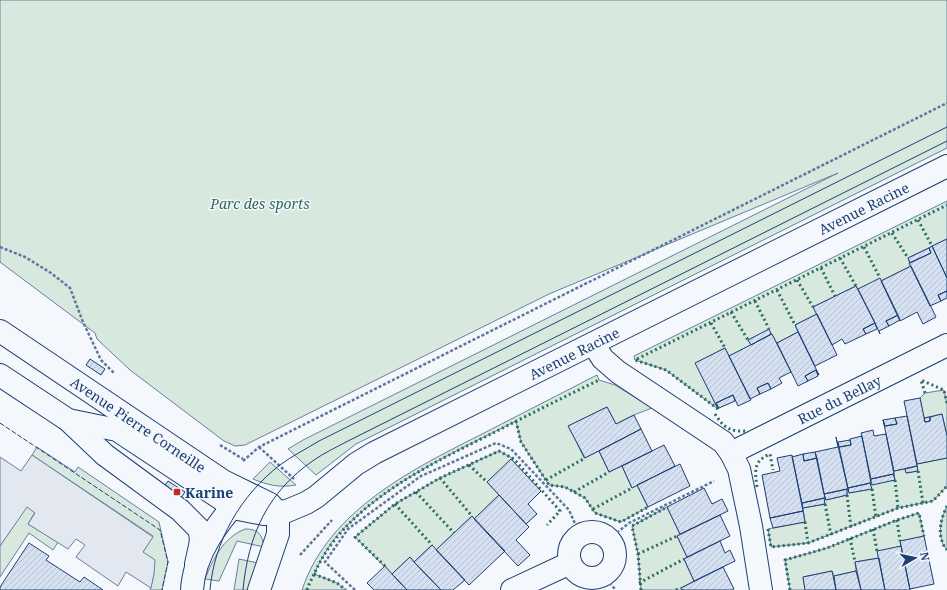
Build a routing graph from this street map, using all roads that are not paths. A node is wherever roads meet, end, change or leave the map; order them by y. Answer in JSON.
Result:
{"nodes":[{"id":1,"x":947,"y":166,"type":"edge"},
{"id":2,"x":0,"y":331,"type":"edge"},
{"id":3,"x":593,"y":344,"type":"junction"},
{"id":4,"x":947,"y":345,"type":"edge"},
{"id":5,"x":0,"y":374,"type":"edge"},
{"id":6,"x":68,"y":420,"type":"junction"},
{"id":7,"x":735,"y":461,"type":"junction"},
{"id":8,"x":239,"y":499,"type":"junction"},
{"id":9,"x":278,"y":513,"type":"junction"},
{"id":10,"x":570,"y":563,"type":"junction"},
{"id":11,"x":196,"y":564,"type":"junction"},
{"id":12,"x":609,"y":583,"type":"edge"},
{"id":13,"x":192,"y":590,"type":"edge"},
{"id":14,"x":259,"y":590,"type":"edge"},
{"id":15,"x":512,"y":590,"type":"edge"},
{"id":16,"x":761,"y":590,"type":"edge"}],
"edges":[{"from":1,"to":3,"type":"street","name":"Avenue Racine"},
{"from":2,"to":8,"type":"street","name":"Avenue Pierre Corneille"},
{"from":3,"to":7,"type":"street"},
{"from":3,"to":9,"type":"street","name":"Avenue Racine"},
{"from":4,"to":7,"type":"street","name":"Rue du Bellay"},
{"from":5,"to":6,"type":"street"},
{"from":6,"to":8,"type":"street"},
{"from":6,"to":11,"type":"street"},
{"from":7,"to":16,"type":"street"},
{"from":8,"to":9,"type":"street","name":"Avenue Pierre Corneille"},
{"from":8,"to":11,"type":"street"},
{"from":9,"to":14,"type":"street"},
{"from":10,"to":12,"type":"street"},
{"from":10,"to":12,"type":"street"},
{"from":10,"to":15,"type":"street"},
{"from":11,"to":13,"type":"street"}]}
